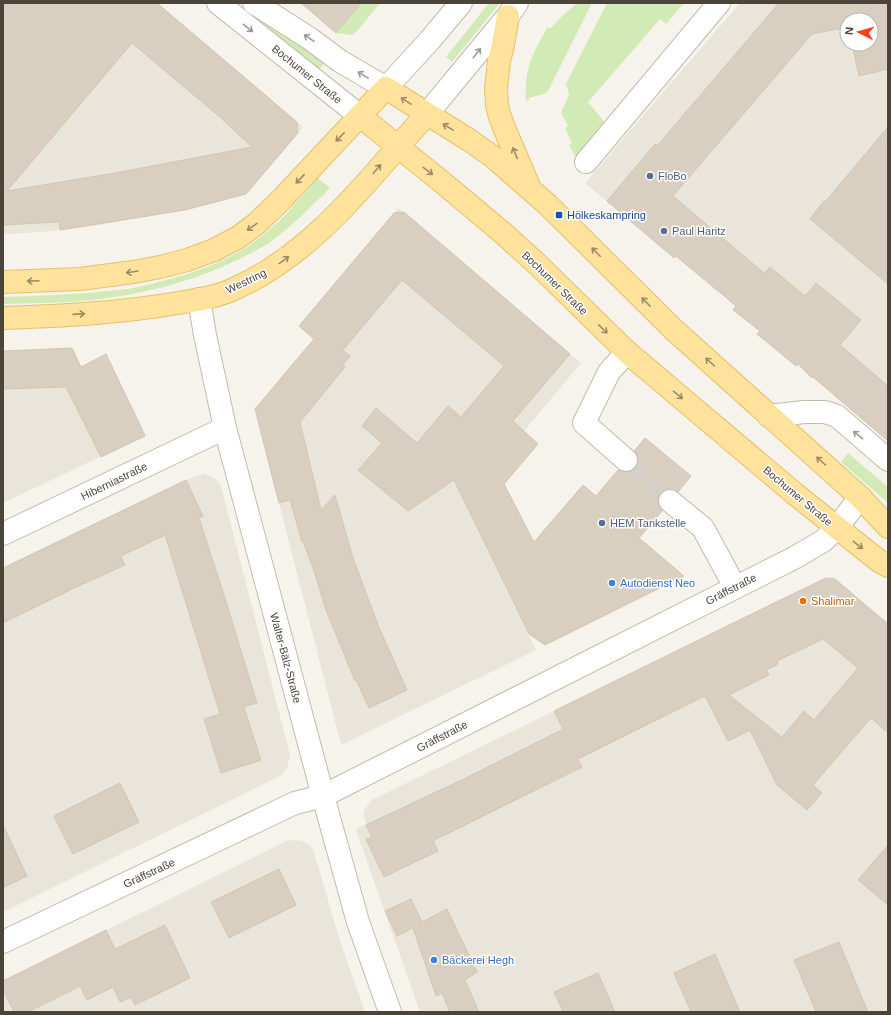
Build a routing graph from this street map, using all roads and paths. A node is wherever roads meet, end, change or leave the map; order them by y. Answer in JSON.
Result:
{"nodes":[{"id":1,"x":218,"y":3,"type":"edge"},
{"id":2,"x":254,"y":3,"type":"edge"},
{"id":3,"x":461,"y":3,"type":"edge"},
{"id":4,"x":719,"y":3,"type":"edge"},
{"id":5,"x":512,"y":10,"type":"edge"},
{"id":6,"x":386,"y":88,"type":"junction"},
{"id":7,"x":427,"y":114,"type":"junction"},
{"id":8,"x":360,"y":116,"type":"junction"},
{"id":9,"x":397,"y":147,"type":"junction"},
{"id":10,"x":586,"y":162,"type":"dead end"},
{"id":11,"x":530,"y":188,"type":"junction"},
{"id":12,"x":3,"y":282,"type":"edge"},
{"id":13,"x":199,"y":299,"type":"junction"},
{"id":14,"x":3,"y":318,"type":"edge"},
{"id":15,"x":627,"y":352,"type":"junction"},
{"id":16,"x":769,"y":416,"type":"junction"},
{"id":17,"x":225,"y":428,"type":"junction"},
{"id":18,"x":626,"y":460,"type":"tunnel mouth"},
{"id":19,"x":888,"y":460,"type":"edge"},
{"id":20,"x":860,"y":497,"type":"junction"},
{"id":21,"x":670,"y":501,"type":"tunnel mouth"},
{"id":22,"x":888,"y":527,"type":"edge"},
{"id":23,"x":837,"y":528,"type":"junction"},
{"id":24,"x":3,"y":534,"type":"edge"},
{"id":25,"x":888,"y":566,"type":"edge"},
{"id":26,"x":736,"y":587,"type":"junction"},
{"id":27,"x":323,"y":796,"type":"junction"},
{"id":28,"x":3,"y":942,"type":"edge"},
{"id":29,"x":390,"y":1012,"type":"edge"}],
"edges":[{"from":1,"to":8,"type":"street","name":"Bochumer Straße","one_way":true},
{"from":6,"to":2,"type":"street","one_way":true},
{"from":3,"to":6,"type":"street"},
{"from":4,"to":10,"type":"street"},
{"from":7,"to":5,"type":"street","one_way":true},
{"from":11,"to":5,"type":"main road","one_way":true},
{"from":7,"to":6,"type":"main road","one_way":true},
{"from":6,"to":8,"type":"main road"},
{"from":7,"to":9,"type":"main road","name":"Westring"},
{"from":11,"to":7,"type":"main road","one_way":true},
{"from":8,"to":9,"type":"main road","name":"Bochumer Straße"},
{"from":8,"to":12,"type":"main road","one_way":true},
{"from":13,"to":9,"type":"main road","name":"Westring","one_way":true},
{"from":9,"to":15,"type":"main road","name":"Bochumer Straße","one_way":true},
{"from":16,"to":11,"type":"main road","one_way":true},
{"from":14,"to":13,"type":"main road","name":"Westring","one_way":true},
{"from":13,"to":17,"type":"street","name":"Walter-Bälz-Straße"},
{"from":15,"to":18,"type":"street"},
{"from":15,"to":23,"type":"main road","name":"Bochumer Straße","one_way":true},
{"from":19,"to":16,"type":"street","one_way":true},
{"from":20,"to":16,"type":"main road","one_way":true},
{"from":17,"to":24,"type":"street","name":"Hiberniastraße"},
{"from":17,"to":27,"type":"street","name":"Walter-Bälz-Straße"},
{"from":20,"to":22,"type":"main road"},
{"from":20,"to":23,"type":"street","name":"Gräffstraße"},
{"from":21,"to":26,"type":"street"},
{"from":23,"to":25,"type":"main road","name":"Bochumer Straße","one_way":true},
{"from":23,"to":26,"type":"street","name":"Gräffstraße"},
{"from":26,"to":27,"type":"street","name":"Gräffstraße"},
{"from":27,"to":28,"type":"street","name":"Gräffstraße"},
{"from":27,"to":29,"type":"street","name":"Walter-Bälz-Straße"}]}
